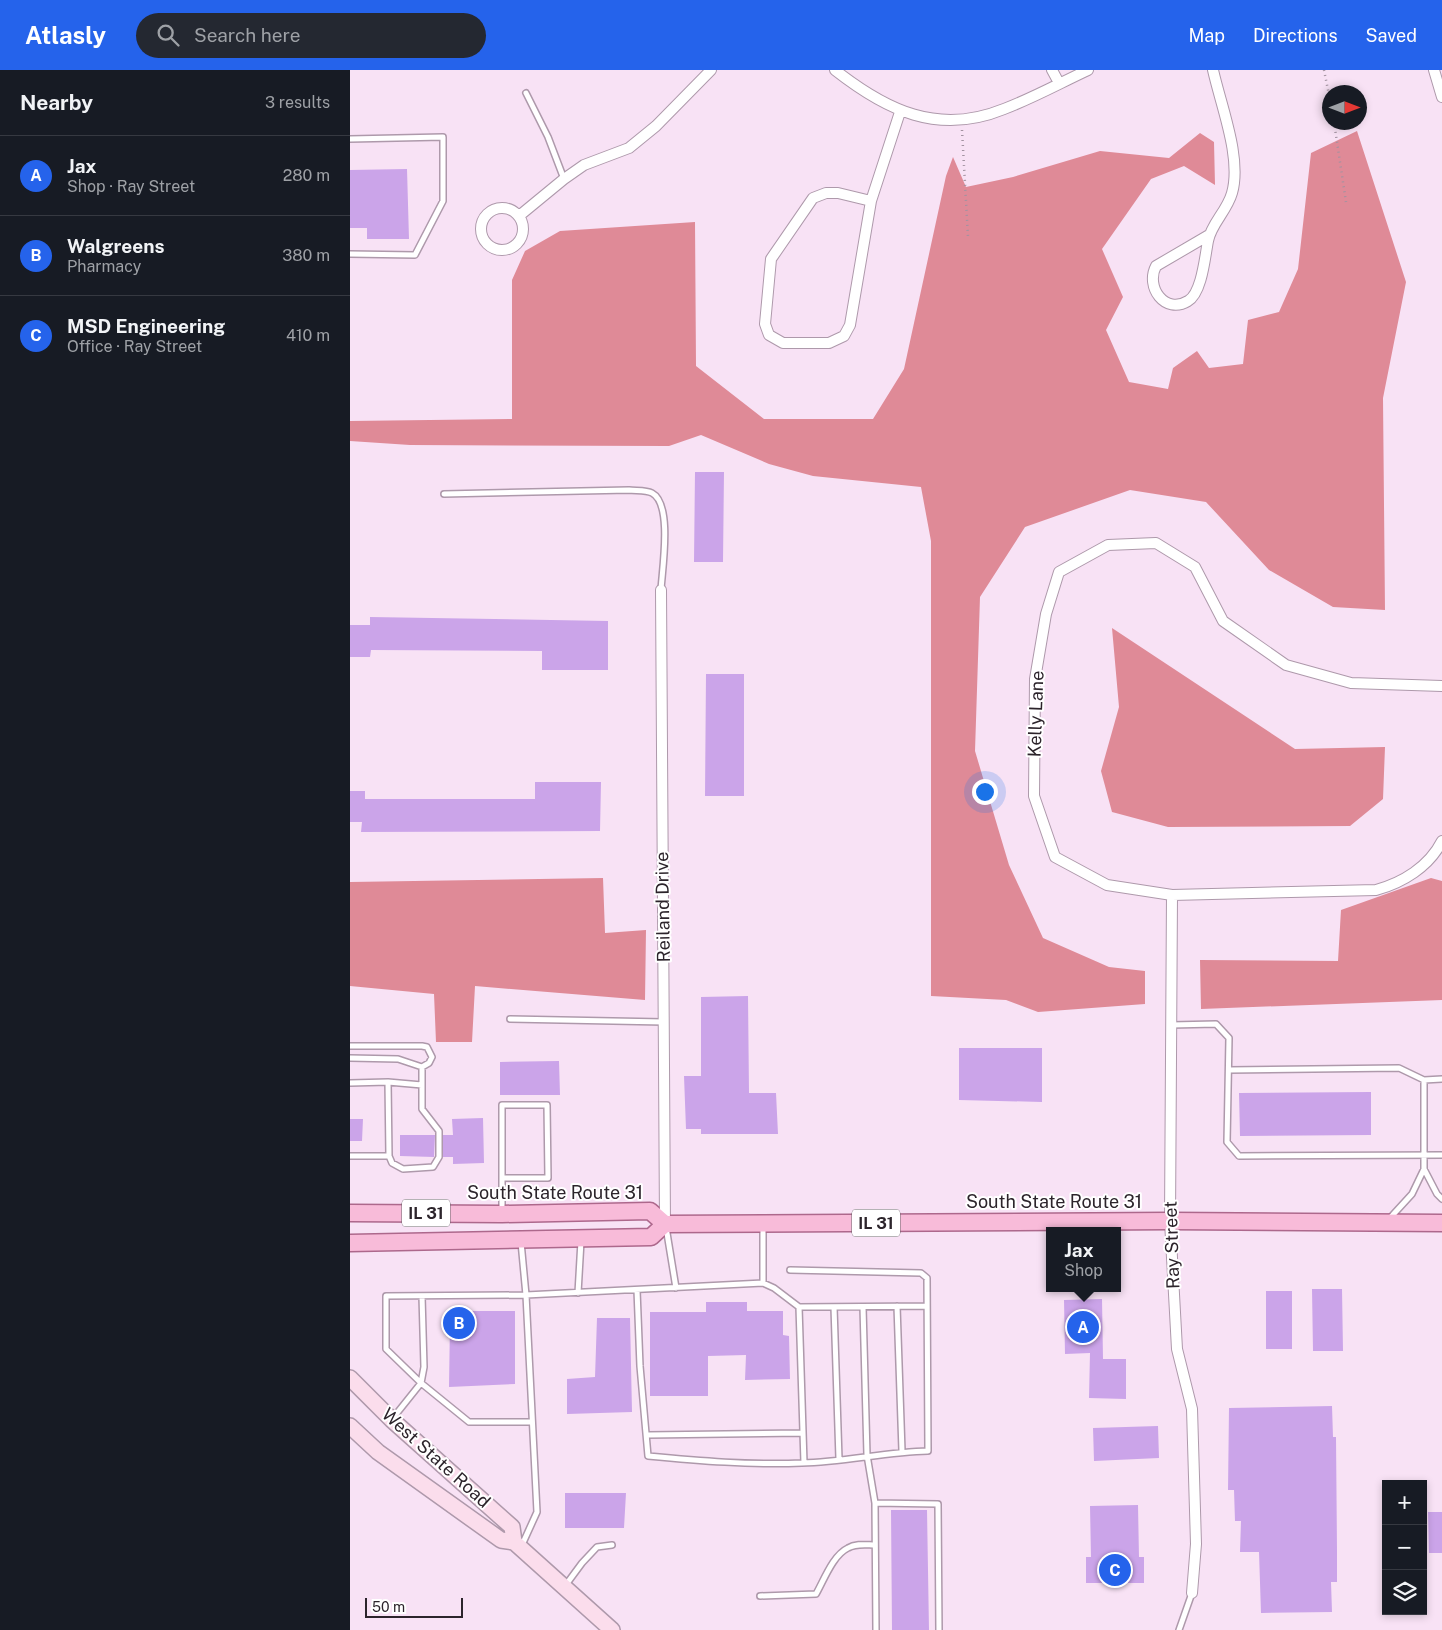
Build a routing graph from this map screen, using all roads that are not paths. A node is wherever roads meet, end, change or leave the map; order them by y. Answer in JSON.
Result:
{"nodes":[{"id":1,"x":711,"y":70,"type":"edge"},
{"id":2,"x":834,"y":70,"type":"edge"},
{"id":3,"x":1052,"y":70,"type":"edge"},
{"id":4,"x":1088,"y":70,"type":"edge"},
{"id":5,"x":1213,"y":70,"type":"edge"},
{"id":6,"x":1434,"y":70,"type":"edge"},
{"id":7,"x":1059,"y":83,"type":"junction"},
{"id":8,"x":526,"y":94,"type":"dead end"},
{"id":9,"x":1442,"y":97,"type":"edge"},
{"id":10,"x":900,"y":112,"type":"junction"},
{"id":11,"x":350,"y":139,"type":"edge"},
{"id":12,"x":564,"y":179,"type":"junction"},
{"id":13,"x":871,"y":201,"type":"junction"},
{"id":14,"x":519,"y":216,"type":"junction"},
{"id":15,"x":1209,"y":235,"type":"junction"},
{"id":16,"x":350,"y":254,"type":"edge"},
{"id":17,"x":444,"y":494,"type":"dead end"},
{"id":18,"x":661,"y":590,"type":"joint"},
{"id":19,"x":1442,"y":686,"type":"edge"},
{"id":20,"x":1442,"y":841,"type":"edge"},
{"id":21,"x":1172,"y":895,"type":"junction"},
{"id":22,"x":510,"y":1019,"type":"dead end"},
{"id":23,"x":664,"y":1022,"type":"junction"},
{"id":24,"x":1171,"y":1025,"type":"junction"},
{"id":25,"x":350,"y":1046,"type":"edge"},
{"id":26,"x":350,"y":1058,"type":"edge"},
{"id":27,"x":422,"y":1067,"type":"junction"},
{"id":28,"x":1229,"y":1070,"type":"junction"},
{"id":29,"x":1424,"y":1080,"type":"junction"},
{"id":30,"x":1442,"y":1080,"type":"edge"},
{"id":31,"x":388,"y":1082,"type":"junction"},
{"id":32,"x":350,"y":1083,"type":"edge"},
{"id":33,"x":422,"y":1085,"type":"junction"},
{"id":34,"x":1424,"y":1155,"type":"junction"},
{"id":35,"x":1442,"y":1155,"type":"edge"},
{"id":36,"x":350,"y":1156,"type":"edge"},
{"id":37,"x":389,"y":1156,"type":"junction"},
{"id":38,"x":1424,"y":1169,"type":"junction"},
{"id":39,"x":503,"y":1178,"type":"junction"},
{"id":40,"x":1442,"y":1199,"type":"edge"},
{"id":41,"x":350,"y":1212,"type":"edge"},
{"id":42,"x":502,"y":1214,"type":"junction"},
{"id":43,"x":1170,"y":1221,"type":"junction"},
{"id":44,"x":1384,"y":1223,"type":"junction"},
{"id":45,"x":666,"y":1224,"type":"junction"},
{"id":46,"x":764,"y":1224,"type":"junction"},
{"id":47,"x":1442,"y":1224,"type":"edge"},
{"id":48,"x":581,"y":1238,"type":"junction"},
{"id":49,"x":521,"y":1240,"type":"junction"},
{"id":50,"x":350,"y":1243,"type":"edge"},
{"id":51,"x":790,"y":1270,"type":"dead end"},
{"id":52,"x":763,"y":1283,"type":"junction"},
{"id":53,"x":676,"y":1288,"type":"junction"},
{"id":54,"x":637,"y":1290,"type":"junction"},
{"id":55,"x":578,"y":1293,"type":"junction"},
{"id":56,"x":526,"y":1295,"type":"junction"},
{"id":57,"x":422,"y":1296,"type":"junction"},
{"id":58,"x":863,"y":1306,"type":"junction"},
{"id":59,"x":897,"y":1306,"type":"junction"},
{"id":60,"x":927,"y":1306,"type":"junction"},
{"id":61,"x":799,"y":1307,"type":"junction"},
{"id":62,"x":834,"y":1307,"type":"junction"},
{"id":63,"x":350,"y":1378,"type":"edge"},
{"id":64,"x":421,"y":1382,"type":"junction"},
{"id":65,"x":392,"y":1420,"type":"junction"},
{"id":66,"x":532,"y":1422,"type":"junction"},
{"id":67,"x":350,"y":1426,"type":"edge"},
{"id":68,"x":802,"y":1433,"type":"junction"},
{"id":69,"x":648,"y":1435,"type":"junction"},
{"id":70,"x":902,"y":1452,"type":"junction"},
{"id":71,"x":867,"y":1455,"type":"junction"},
{"id":72,"x":839,"y":1459,"type":"junction"},
{"id":73,"x":804,"y":1463,"type":"junction"},
{"id":74,"x":876,"y":1503,"type":"junction"},
{"id":75,"x":517,"y":1545,"type":"junction"},
{"id":76,"x":612,"y":1545,"type":"dead end"},
{"id":77,"x":876,"y":1545,"type":"junction"},
{"id":78,"x":563,"y":1588,"type":"junction"},
{"id":79,"x":1192,"y":1593,"type":"joint"},
{"id":80,"x":760,"y":1596,"type":"dead end"},
{"id":81,"x":612,"y":1630,"type":"edge"},
{"id":82,"x":876,"y":1630,"type":"edge"},
{"id":83,"x":939,"y":1630,"type":"edge"},
{"id":84,"x":1179,"y":1630,"type":"edge"}],
"edges":[{"from":1,"to":12,"type":"street"},
{"from":2,"to":10,"type":"street"},
{"from":3,"to":7,"type":"street"},
{"from":4,"to":7,"type":"street"},
{"from":5,"to":15,"type":"street"},
{"from":6,"to":9,"type":"street"},
{"from":7,"to":10,"type":"street"},
{"from":8,"to":12,"type":"lane"},
{"from":10,"to":13,"type":"street"},
{"from":11,"to":16,"type":"lane"},
{"from":12,"to":14,"type":"street"},
{"from":13,"to":13,"type":"street"},
{"from":14,"to":14,"type":"street"},
{"from":15,"to":15,"type":"street"},
{"from":17,"to":18,"type":"lane"},
{"from":18,"to":23,"type":"street","name":"Reiland Drive"},
{"from":19,"to":21,"type":"street","name":"Kelly Lane"},
{"from":20,"to":21,"type":"street","name":"Kelly Lane"},
{"from":21,"to":24,"type":"street","name":"Ray Street"},
{"from":22,"to":23,"type":"lane"},
{"from":23,"to":45,"type":"street","name":"Reiland Drive"},
{"from":24,"to":28,"type":"lane"},
{"from":24,"to":43,"type":"street","name":"Ray Street"},
{"from":25,"to":27,"type":"lane"},
{"from":26,"to":27,"type":"lane"},
{"from":27,"to":33,"type":"lane"},
{"from":28,"to":29,"type":"lane"},
{"from":28,"to":34,"type":"lane"},
{"from":29,"to":30,"type":"lane"},
{"from":29,"to":34,"type":"lane"},
{"from":31,"to":32,"type":"lane"},
{"from":31,"to":33,"type":"lane"},
{"from":31,"to":37,"type":"lane"},
{"from":33,"to":37,"type":"lane"},
{"from":34,"to":35,"type":"lane"},
{"from":34,"to":38,"type":"lane"},
{"from":36,"to":37,"type":"lane"},
{"from":38,"to":40,"type":"lane"},
{"from":38,"to":44,"type":"lane"},
{"from":39,"to":39,"type":"lane"},
{"from":39,"to":42,"type":"lane"},
{"from":41,"to":42,"type":"main road","name":"South State Route 31","number":"IL 31"},
{"from":42,"to":45,"type":"main road","name":"South State Route 31","number":"IL 31"},
{"from":43,"to":44,"type":"main road","name":"South State Route 31","number":"IL 31"},
{"from":43,"to":46,"type":"main road","name":"South State Route 31","number":"IL 31"},
{"from":43,"to":79,"type":"street","name":"Ray Street"},
{"from":44,"to":47,"type":"main road","name":"South State Route 31","number":"IL 31"},
{"from":45,"to":46,"type":"main road","name":"South State Route 31","number":"IL 31"},
{"from":45,"to":48,"type":"main road","number":"IL 31"},
{"from":45,"to":53,"type":"lane"},
{"from":46,"to":52,"type":"lane"},
{"from":48,"to":49,"type":"main road","number":"IL 31"},
{"from":48,"to":55,"type":"lane"},
{"from":49,"to":50,"type":"main road","number":"IL 31"},
{"from":49,"to":56,"type":"lane"},
{"from":51,"to":60,"type":"lane"},
{"from":52,"to":53,"type":"lane"},
{"from":52,"to":61,"type":"lane"},
{"from":53,"to":54,"type":"lane"},
{"from":54,"to":55,"type":"lane"},
{"from":54,"to":69,"type":"lane"},
{"from":55,"to":56,"type":"lane"},
{"from":56,"to":57,"type":"lane"},
{"from":56,"to":66,"type":"lane"},
{"from":57,"to":64,"type":"lane"},
{"from":57,"to":64,"type":"lane"},
{"from":58,"to":59,"type":"lane"},
{"from":58,"to":62,"type":"lane"},
{"from":58,"to":71,"type":"lane"},
{"from":59,"to":60,"type":"lane"},
{"from":59,"to":70,"type":"lane"},
{"from":60,"to":70,"type":"lane"},
{"from":61,"to":62,"type":"lane"},
{"from":61,"to":68,"type":"lane"},
{"from":62,"to":72,"type":"lane"},
{"from":63,"to":65,"type":"main road","name":"West State Road"},
{"from":64,"to":65,"type":"lane"},
{"from":64,"to":66,"type":"lane"},
{"from":65,"to":75,"type":"main road","name":"West State Road"},
{"from":66,"to":75,"type":"lane"},
{"from":67,"to":75,"type":"main road","name":"West State Road"},
{"from":68,"to":69,"type":"lane"},
{"from":68,"to":73,"type":"lane"},
{"from":69,"to":73,"type":"lane"},
{"from":70,"to":71,"type":"lane"},
{"from":71,"to":72,"type":"lane"},
{"from":71,"to":74,"type":"lane"},
{"from":72,"to":73,"type":"lane"},
{"from":74,"to":77,"type":"lane"},
{"from":74,"to":83,"type":"lane"},
{"from":75,"to":78,"type":"main road","name":"West State Road"},
{"from":76,"to":78,"type":"lane"},
{"from":77,"to":80,"type":"lane"},
{"from":77,"to":82,"type":"lane"},
{"from":78,"to":81,"type":"main road","name":"West State Road"},
{"from":79,"to":84,"type":"lane"}]}
